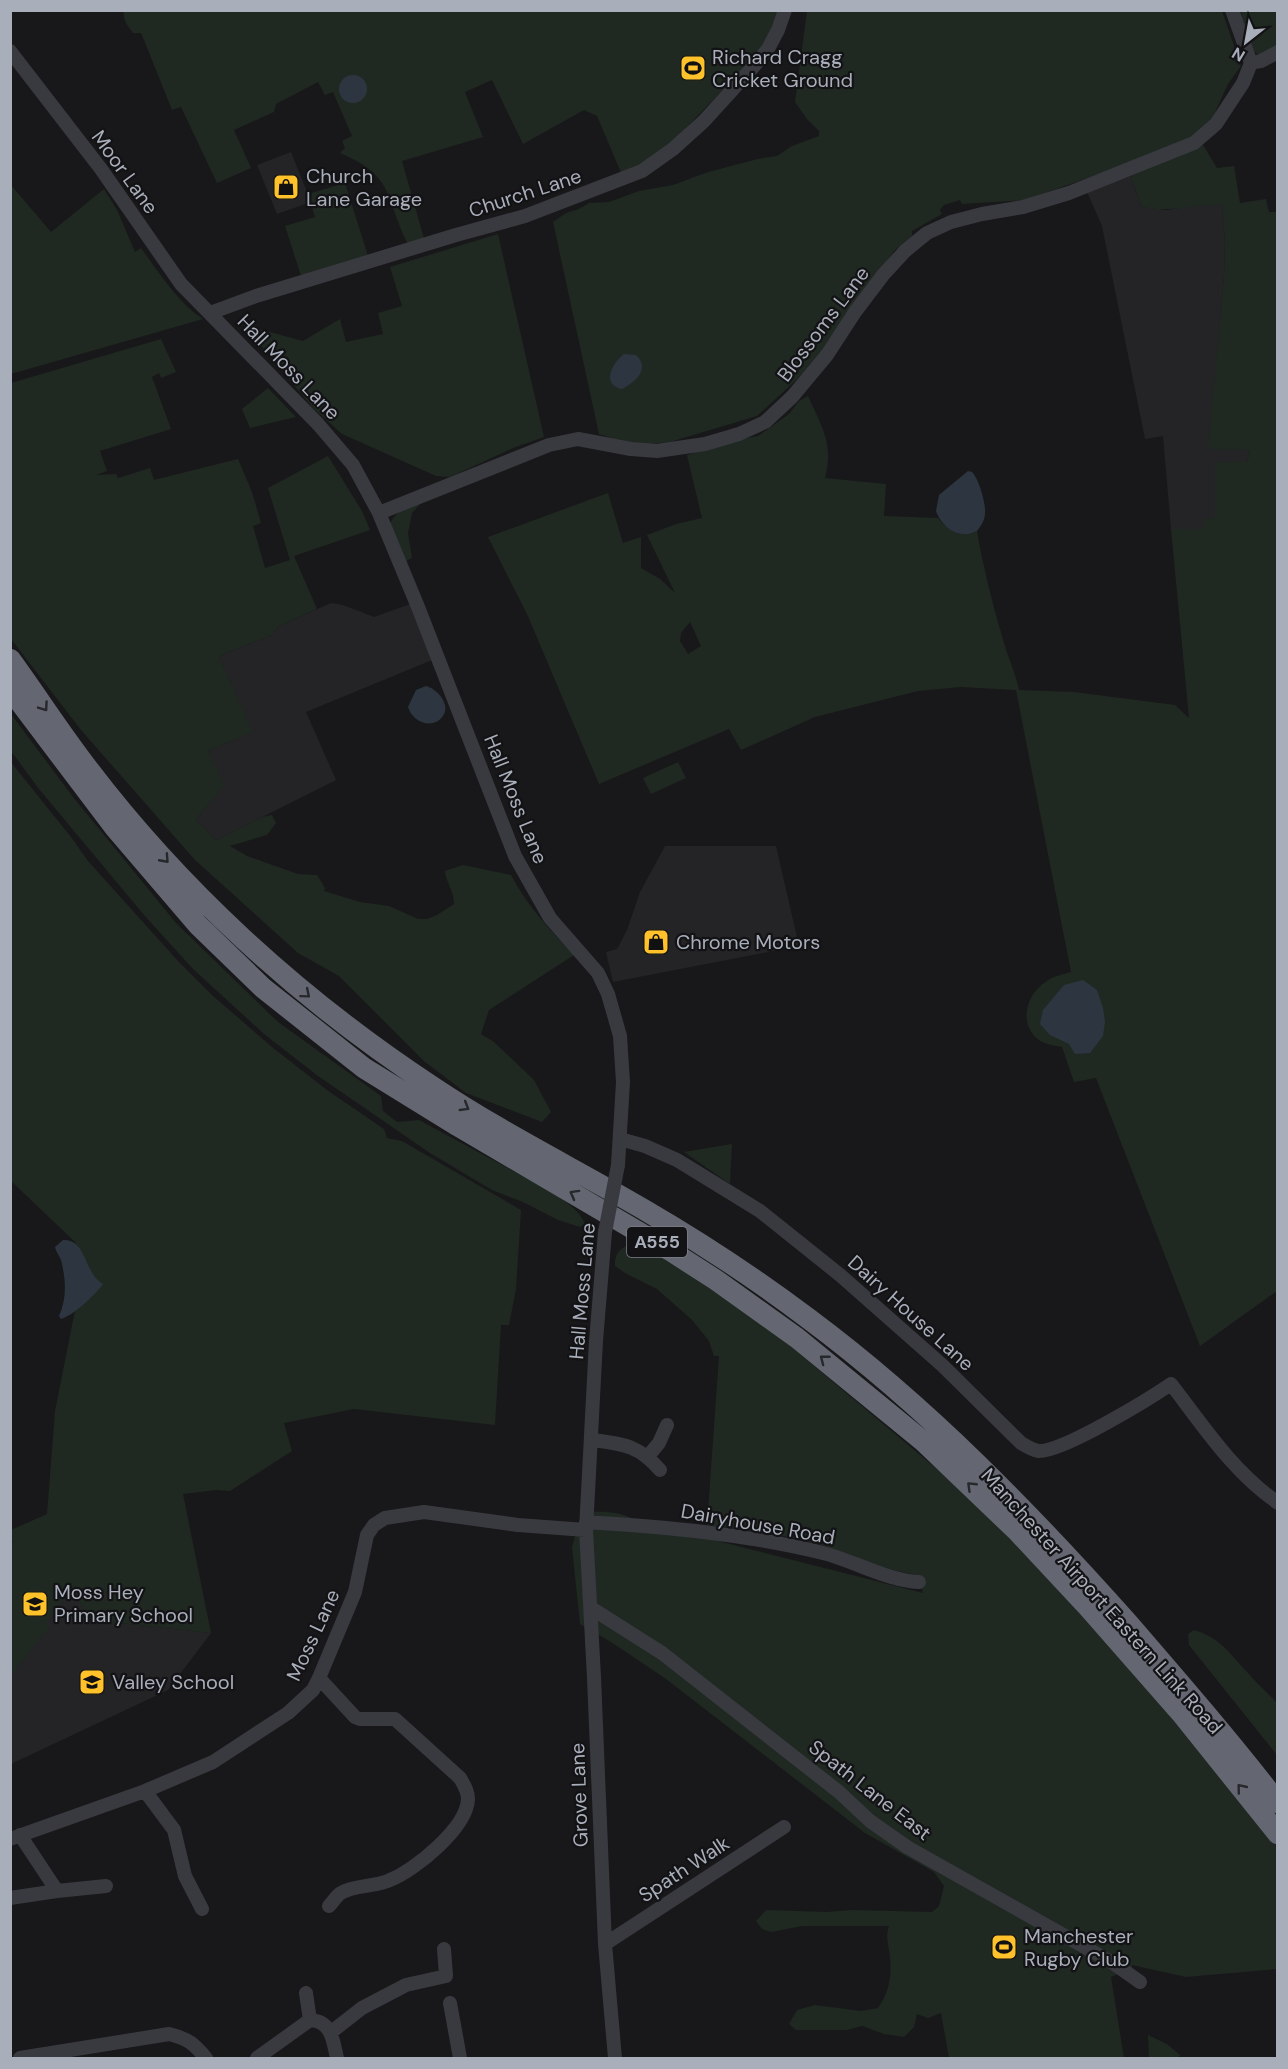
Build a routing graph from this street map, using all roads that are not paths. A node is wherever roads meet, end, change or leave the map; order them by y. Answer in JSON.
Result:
{"nodes":[{"id":1,"x":785,"y":10,"type":"edge"},
{"id":2,"x":1232,"y":10,"type":"edge"},
{"id":3,"x":10,"y":51,"type":"edge"},
{"id":4,"x":1278,"y":52,"type":"edge"},
{"id":5,"x":1251,"y":63,"type":"junction"},
{"id":6,"x":210,"y":313,"type":"junction"},
{"id":7,"x":379,"y":513,"type":"junction"},
{"id":8,"x":10,"y":659,"type":"edge"},
{"id":9,"x":10,"y":690,"type":"edge"},
{"id":10,"x":620,"y":1139,"type":"junction"},
{"id":11,"x":667,"y":1425,"type":"dead end"},
{"id":12,"x":592,"y":1440,"type":"junction"},
{"id":13,"x":649,"y":1455,"type":"junction"},
{"id":14,"x":660,"y":1470,"type":"dead end"},
{"id":15,"x":1278,"y":1503,"type":"edge"},
{"id":16,"x":586,"y":1526,"type":"junction"},
{"id":17,"x":919,"y":1582,"type":"dead end"},
{"id":18,"x":591,"y":1608,"type":"junction"},
{"id":19,"x":319,"y":1678,"type":"junction"},
{"id":20,"x":145,"y":1791,"type":"junction"},
{"id":21,"x":1278,"y":1803,"type":"edge"},
{"id":22,"x":784,"y":1827,"type":"dead end"},
{"id":23,"x":1278,"y":1834,"type":"edge"},
{"id":24,"x":15,"y":1837,"type":"edge"},
{"id":25,"x":106,"y":1886,"type":"dead end"},
{"id":26,"x":326,"y":1887,"type":"dead end"},
{"id":27,"x":57,"y":1891,"type":"junction"},
{"id":28,"x":10,"y":1898,"type":"edge"},
{"id":29,"x":202,"y":1909,"type":"dead end"},
{"id":30,"x":605,"y":1944,"type":"junction"},
{"id":31,"x":444,"y":1948,"type":"dead end"},
{"id":32,"x":1140,"y":1982,"type":"dead end"},
{"id":33,"x":306,"y":1993,"type":"dead end"},
{"id":34,"x":450,"y":2003,"type":"dead end"},
{"id":35,"x":310,"y":2020,"type":"junction"},
{"id":36,"x":330,"y":2032,"type":"junction"},
{"id":37,"x":20,"y":2058,"type":"edge"},
{"id":38,"x":206,"y":2058,"type":"edge"},
{"id":39,"x":257,"y":2058,"type":"edge"},
{"id":40,"x":337,"y":2058,"type":"edge"},
{"id":41,"x":460,"y":2058,"type":"edge"},
{"id":42,"x":615,"y":2058,"type":"edge"}],
"edges":[{"from":1,"to":6,"type":"street","name":"Church Lane"},
{"from":2,"to":5,"type":"street"},
{"from":3,"to":6,"type":"street","name":"Moor Lane"},
{"from":4,"to":5,"type":"street"},
{"from":5,"to":7,"type":"street","name":"Blossoms Lane"},
{"from":6,"to":7,"type":"street","name":"Hall Moss Lane"},
{"from":7,"to":10,"type":"street","name":"Hall Moss Lane"},
{"from":8,"to":21,"type":"highway","name":"Manchester Airport Eastern Link Road","number":"A555","one_way":true},
{"from":23,"to":9,"type":"highway","name":"Manchester Airport Eastern Link Road","number":"A555","one_way":true},
{"from":10,"to":12,"type":"street","name":"Hall Moss Lane","bridge":true},
{"from":10,"to":15,"type":"street","name":"Dairy House Lane"},
{"from":11,"to":13,"type":"street"},
{"from":12,"to":13,"type":"street"},
{"from":12,"to":16,"type":"street","name":"Hall Moss Lane"},
{"from":13,"to":14,"type":"street"},
{"from":16,"to":17,"type":"street","name":"Dairyhouse Road"},
{"from":16,"to":18,"type":"street","name":"Grove Lane"},
{"from":16,"to":19,"type":"street","name":"Moss Lane"},
{"from":18,"to":30,"type":"street","name":"Grove Lane"},
{"from":18,"to":32,"type":"street","name":"Spath Lane East"},
{"from":19,"to":20,"type":"street","name":"Moss Lane"},
{"from":19,"to":26,"type":"street"},
{"from":20,"to":24,"type":"street","name":"Moss Lane"},
{"from":20,"to":29,"type":"street"},
{"from":22,"to":30,"type":"street","name":"Spath Walk"},
{"from":24,"to":27,"type":"street","name":"Moss Lane"},
{"from":25,"to":27,"type":"street"},
{"from":27,"to":28,"type":"street"},
{"from":30,"to":42,"type":"street","name":"Grove Lane"},
{"from":31,"to":36,"type":"street"},
{"from":33,"to":35,"type":"street"},
{"from":34,"to":41,"type":"street"},
{"from":35,"to":36,"type":"street"},
{"from":35,"to":39,"type":"street"},
{"from":36,"to":40,"type":"street"},
{"from":37,"to":38,"type":"street"}]}
